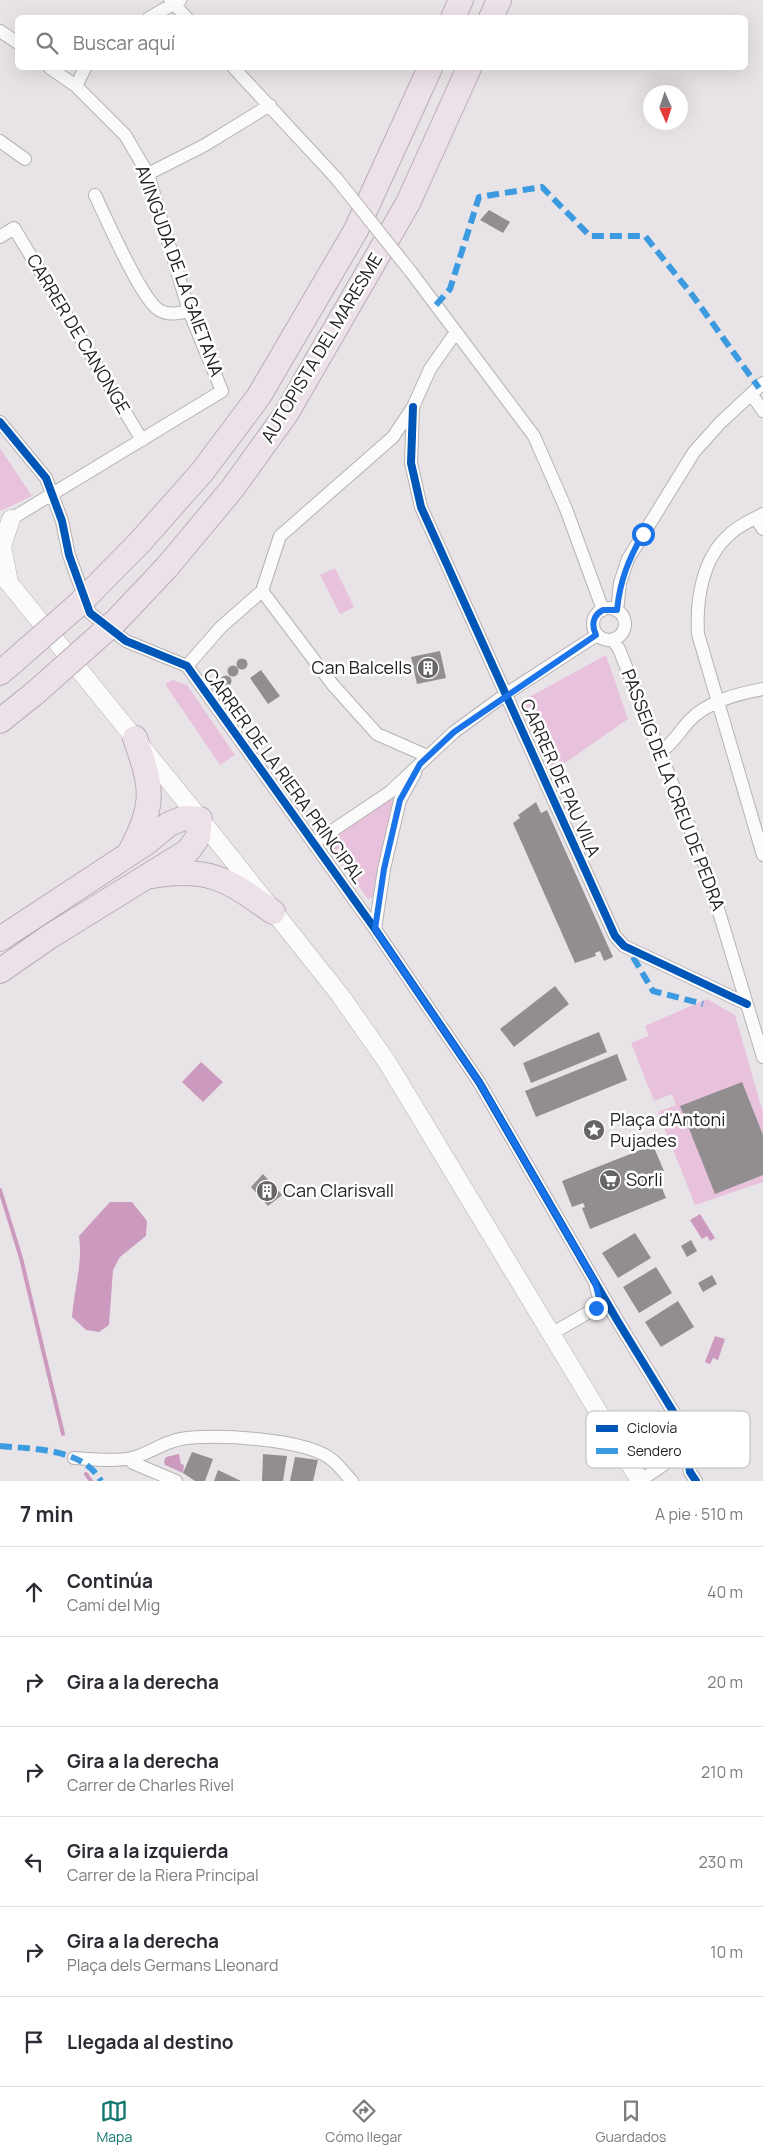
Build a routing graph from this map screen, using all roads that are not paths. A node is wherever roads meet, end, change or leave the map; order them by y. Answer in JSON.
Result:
{"nodes":[{"id":1,"x":461,"y":0,"type":"edge"},
{"id":2,"x":499,"y":0,"type":"edge"},
{"id":3,"x":174,"y":1,"type":"edge"},
{"id":4,"x":153,"y":15,"type":"edge"},
{"id":5,"x":185,"y":15,"type":"edge"},
{"id":6,"x":454,"y":15,"type":"edge"},
{"id":7,"x":493,"y":15,"type":"edge"},
{"id":8,"x":0,"y":31,"type":"edge"},
{"id":9,"x":15,"y":42,"type":"edge"},
{"id":10,"x":53,"y":70,"type":"edge"},
{"id":11,"x":84,"y":70,"type":"edge"},
{"id":12,"x":236,"y":70,"type":"edge"},
{"id":13,"x":429,"y":70,"type":"edge"},
{"id":14,"x":468,"y":70,"type":"edge"},
{"id":15,"x":76,"y":86,"type":"junction"},
{"id":16,"x":270,"y":105,"type":"junction"},
{"id":17,"x":0,"y":141,"type":"edge"},
{"id":18,"x":25,"y":159,"type":"dead end"},
{"id":19,"x":148,"y":174,"type":"junction"},
{"id":20,"x":94,"y":195,"type":"dead end"},
{"id":21,"x":0,"y":237,"type":"edge"},
{"id":22,"x":189,"y":311,"type":"junction"},
{"id":23,"x":456,"y":332,"type":"junction"},
{"id":24,"x":763,"y":383,"type":"edge"},
{"id":25,"x":752,"y":395,"type":"junction"},
{"id":26,"x":413,"y":407,"type":"junction"},
{"id":27,"x":763,"y":411,"type":"edge"},
{"id":28,"x":0,"y":422,"type":"edge"},
{"id":29,"x":392,"y":437,"type":"junction"},
{"id":30,"x":142,"y":440,"type":"junction"},
{"id":31,"x":411,"y":463,"type":"junction"},
{"id":32,"x":53,"y":493,"type":"junction"},
{"id":33,"x":761,"y":520,"type":"edge"},
{"id":34,"x":4,"y":526,"type":"edge"},
{"id":35,"x":5,"y":578,"type":"edge"},
{"id":36,"x":262,"y":591,"type":"junction"},
{"id":37,"x":603,"y":610,"type":"junction"},
{"id":38,"x":617,"y":610,"type":"junction"},
{"id":39,"x":596,"y":635,"type":"junction"},
{"id":40,"x":613,"y":640,"type":"junction"},
{"id":41,"x":187,"y":666,"type":"junction"},
{"id":42,"x":7,"y":667,"type":"edge"},
{"id":43,"x":763,"y":689,"type":"edge"},
{"id":44,"x":506,"y":694,"type":"junction"},
{"id":45,"x":717,"y":701,"type":"junction"},
{"id":46,"x":0,"y":721,"type":"edge"},
{"id":47,"x":135,"y":738,"type":"junction"},
{"id":48,"x":660,"y":752,"type":"junction"},
{"id":49,"x":424,"y":760,"type":"junction"},
{"id":50,"x":390,"y":792,"type":"junction"},
{"id":51,"x":400,"y":800,"type":"junction"},
{"id":52,"x":200,"y":819,"type":"junction"},
{"id":53,"x":314,"y":844,"type":"junction"},
{"id":54,"x":129,"y":854,"type":"junction"},
{"id":55,"x":763,"y":855,"type":"edge"},
{"id":56,"x":143,"y":878,"type":"junction"},
{"id":57,"x":273,"y":912,"type":"junction"},
{"id":58,"x":375,"y":929,"type":"junction"},
{"id":59,"x":0,"y":939,"type":"edge"},
{"id":60,"x":2,"y":969,"type":"edge"},
{"id":61,"x":747,"y":1004,"type":"junction"},
{"id":62,"x":763,"y":1058,"type":"edge"},
{"id":63,"x":595,"y":1282,"type":"junction"},
{"id":64,"x":596,"y":1308,"type":"junction"},
{"id":65,"x":617,"y":1320,"type":"junction"},
{"id":66,"x":550,"y":1334,"type":"junction"},
{"id":67,"x":597,"y":1411,"type":"edge"},
{"id":68,"x":673,"y":1411,"type":"edge"},
{"id":69,"x":74,"y":1458,"type":"dead end"},
{"id":70,"x":131,"y":1458,"type":"junction"},
{"id":71,"x":633,"y":1468,"type":"edge"},
{"id":72,"x":661,"y":1468,"type":"edge"},
{"id":73,"x":682,"y":1468,"type":"edge"},
{"id":74,"x":693,"y":1476,"type":"edge"},
{"id":75,"x":640,"y":1480,"type":"edge"},
{"id":76,"x":176,"y":1481,"type":"edge"},
{"id":77,"x":352,"y":1481,"type":"edge"}],
"edges":[{"from":1,"to":6,"type":"highway"},
{"from":2,"to":7,"type":"highway"},
{"from":3,"to":4,"type":"street"},
{"from":3,"to":5,"type":"street"},
{"from":8,"to":9,"type":"street"},
{"from":10,"to":15,"type":"street","name":"AVINGUDA DE LA GAIETANA"},
{"from":11,"to":15,"type":"street"},
{"from":12,"to":16,"type":"street"},
{"from":13,"to":42,"type":"highway","name":"AUTOPISTA DEL MARESME","bridge":true},
{"from":14,"to":46,"type":"highway","name":"AUTOPISTA DEL MARESME","bridge":true},
{"from":15,"to":19,"type":"street","name":"AVINGUDA DE LA GAIETANA"},
{"from":16,"to":19,"type":"street"},
{"from":16,"to":23,"type":"street","bridge":true},
{"from":17,"to":18,"type":"street"},
{"from":19,"to":22,"type":"street","name":"AVINGUDA DE LA GAIETANA"},
{"from":20,"to":22,"type":"street"},
{"from":21,"to":30,"type":"street","name":"CARRER DE CANONGE"},
{"from":22,"to":30,"type":"street","name":"AVINGUDA DE LA GAIETANA"},
{"from":23,"to":26,"type":"street"},
{"from":23,"to":37,"type":"street"},
{"from":24,"to":25,"type":"street"},
{"from":25,"to":27,"type":"street"},
{"from":25,"to":38,"type":"street"},
{"from":26,"to":29,"type":"street"},
{"from":26,"to":31,"type":"street","name":"CARRER DE PAU VILA"},
{"from":28,"to":32,"type":"street","name":"CARRER DE LA RIERA PRINCIPAL"},
{"from":29,"to":31,"type":"street","name":"CARRER DE PAU VILA"},
{"from":29,"to":36,"type":"street"},
{"from":30,"to":32,"type":"street"},
{"from":31,"to":44,"type":"street","name":"CARRER DE PAU VILA"},
{"from":32,"to":34,"type":"street"},
{"from":32,"to":41,"type":"street","name":"CARRER DE LA RIERA PRINCIPAL"},
{"from":33,"to":45,"type":"street"},
{"from":34,"to":35,"type":"main road"},
{"from":35,"to":47,"type":"main road"},
{"from":36,"to":41,"type":"street"},
{"from":36,"to":49,"type":"street"},
{"from":37,"to":38,"type":"street"},
{"from":37,"to":39,"type":"street"},
{"from":38,"to":40,"type":"street"},
{"from":39,"to":40,"type":"street"},
{"from":39,"to":44,"type":"street"},
{"from":40,"to":48,"type":"street","name":"PASSEIG DE LA CREU DE PEDRA"},
{"from":41,"to":53,"type":"street","name":"CARRER DE LA RIERA PRINCIPAL"},
{"from":43,"to":45,"type":"street"},
{"from":44,"to":49,"type":"street"},
{"from":44,"to":61,"type":"street","name":"CARRER DE PAU VILA"},
{"from":45,"to":48,"type":"street"},
{"from":45,"to":55,"type":"street"},
{"from":47,"to":52,"type":"main road"},
{"from":47,"to":54,"type":"highway"},
{"from":48,"to":61,"type":"street","name":"PASSEIG DE LA CREU DE PEDRA"},
{"from":49,"to":50,"type":"street"},
{"from":49,"to":51,"type":"street"},
{"from":50,"to":51,"type":"street"},
{"from":50,"to":53,"type":"street"},
{"from":51,"to":58,"type":"street"},
{"from":52,"to":54,"type":"highway"},
{"from":52,"to":56,"type":"highway"},
{"from":52,"to":57,"type":"main road"},
{"from":53,"to":58,"type":"street","name":"CARRER DE LA RIERA PRINCIPAL"},
{"from":54,"to":59,"type":"highway"},
{"from":56,"to":57,"type":"highway"},
{"from":56,"to":60,"type":"highway"},
{"from":57,"to":66,"type":"main road"},
{"from":58,"to":63,"type":"street","name":"CARRER DE LA RIERA PRINCIPAL"},
{"from":61,"to":62,"type":"street","name":"PASSEIG DE LA CREU DE PEDRA"},
{"from":63,"to":64,"type":"street"},
{"from":63,"to":65,"type":"street","name":"CARRER DE LA RIERA PRINCIPAL"},
{"from":64,"to":65,"type":"street"},
{"from":64,"to":66,"type":"street"},
{"from":65,"to":68,"type":"street","name":"CARRER DE LA RIERA PRINCIPAL"},
{"from":66,"to":67,"type":"main road"},
{"from":69,"to":70,"type":"street"},
{"from":70,"to":76,"type":"street"},
{"from":70,"to":77,"type":"street"},
{"from":71,"to":75,"type":"main road"},
{"from":72,"to":75,"type":"street"},
{"from":73,"to":74,"type":"street"}]}
